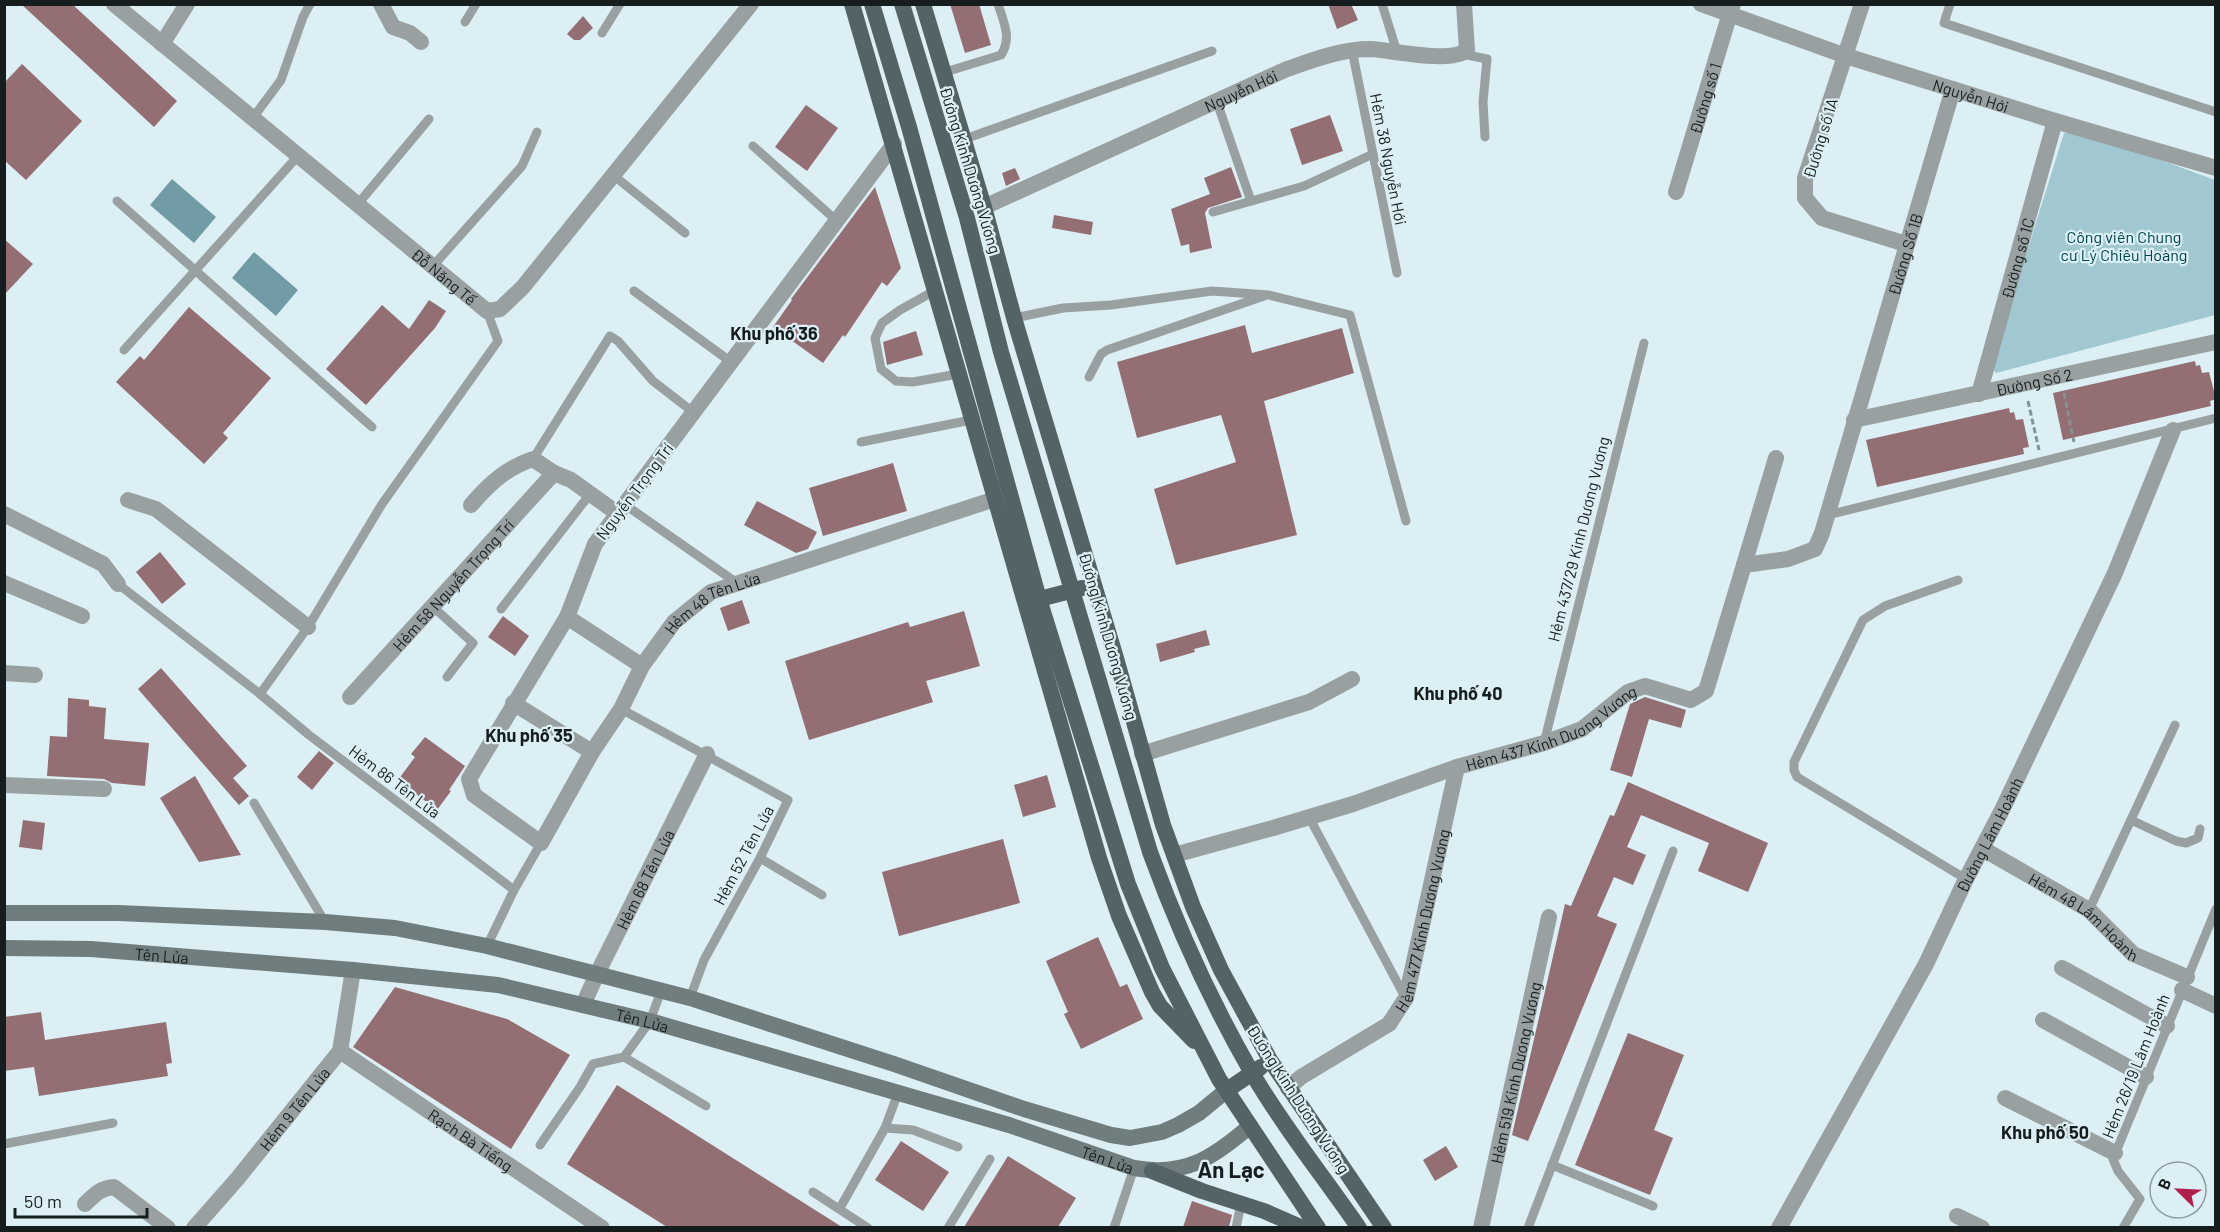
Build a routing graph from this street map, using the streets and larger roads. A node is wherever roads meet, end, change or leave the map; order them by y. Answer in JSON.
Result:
{"nodes":[{"id":1,"x":114,"y":4,"type":"edge"},
{"id":2,"x":187,"y":4,"type":"edge"},
{"id":3,"x":381,"y":4,"type":"edge"},
{"id":4,"x":751,"y":4,"type":"edge"},
{"id":5,"x":852,"y":4,"type":"edge"},
{"id":6,"x":872,"y":4,"type":"edge"},
{"id":7,"x":902,"y":4,"type":"edge"},
{"id":8,"x":923,"y":4,"type":"edge"},
{"id":9,"x":1464,"y":4,"type":"edge"},
{"id":10,"x":1701,"y":4,"type":"edge"},
{"id":11,"x":1862,"y":4,"type":"edge"},
{"id":12,"x":1731,"y":9,"type":"edge"},
{"id":13,"x":421,"y":42,"type":"dead end"},
{"id":14,"x":162,"y":44,"type":"junction"},
{"id":15,"x":1846,"y":56,"type":"junction"},
{"id":16,"x":942,"y":73,"type":"junction"},
{"id":17,"x":924,"y":79,"type":"junction"},
{"id":18,"x":1953,"y":89,"type":"junction"},
{"id":19,"x":2055,"y":121,"type":"junction"},
{"id":20,"x":909,"y":127,"type":"junction"},
{"id":21,"x":894,"y":144,"type":"junction"},
{"id":22,"x":2216,"y":168,"type":"edge"},
{"id":23,"x":1676,"y":192,"type":"dead end"},
{"id":24,"x":984,"y":207,"type":"junction"},
{"id":25,"x":1906,"y":244,"type":"junction"},
{"id":26,"x":2216,"y":342,"type":"edge"},
{"id":27,"x":1980,"y":394,"type":"junction"},
{"id":28,"x":1854,"y":420,"type":"junction"},
{"id":29,"x":2173,"y":430,"type":"road end"},
{"id":30,"x":1776,"y":458,"type":"dead end"},
{"id":31,"x":554,"y":473,"type":"junction"},
{"id":32,"x":1003,"y":497,"type":"junction"},
{"id":33,"x":128,"y":500,"type":"dead end"},
{"id":34,"x":471,"y":505,"type":"dead end"},
{"id":35,"x":621,"y":509,"type":"junction"},
{"id":36,"x":4,"y":514,"type":"edge"},
{"id":37,"x":1744,"y":565,"type":"junction"},
{"id":38,"x":4,"y":583,"type":"edge"},
{"id":39,"x":118,"y":584,"type":"road end"},
{"id":40,"x":1094,"y":584,"type":"junction"},
{"id":41,"x":1072,"y":590,"type":"junction"},
{"id":42,"x":1032,"y":601,"type":"junction"},
{"id":43,"x":82,"y":616,"type":"dead end"},
{"id":44,"x":567,"y":617,"type":"junction"},
{"id":45,"x":308,"y":627,"type":"road end"},
{"id":46,"x":642,"y":666,"type":"junction"},
{"id":47,"x":4,"y":673,"type":"edge"},
{"id":48,"x":35,"y":675,"type":"dead end"},
{"id":49,"x":1352,"y":680,"type":"dead end"},
{"id":50,"x":350,"y":697,"type":"dead end"},
{"id":51,"x":513,"y":704,"type":"junction"},
{"id":52,"x":592,"y":752,"type":"junction"},
{"id":53,"x":707,"y":754,"type":"road end"},
{"id":54,"x":1142,"y":754,"type":"junction"},
{"id":55,"x":1457,"y":767,"type":"junction"},
{"id":56,"x":4,"y":785,"type":"edge"},
{"id":57,"x":104,"y":789,"type":"dead end"},
{"id":58,"x":541,"y":843,"type":"joint"},
{"id":59,"x":1983,"y":849,"type":"junction"},
{"id":60,"x":1174,"y":855,"type":"junction"},
{"id":61,"x":4,"y":913,"type":"edge"},
{"id":62,"x":1549,"y":917,"type":"dead end"},
{"id":63,"x":4,"y":948,"type":"edge"},
{"id":64,"x":2062,"y":968,"type":"dead end"},
{"id":65,"x":353,"y":970,"type":"junction"},
{"id":66,"x":597,"y":974,"type":"junction"},
{"id":67,"x":584,"y":1005,"type":"junction"},
{"id":68,"x":2216,"y":1006,"type":"edge"},
{"id":69,"x":2043,"y":1020,"type":"dead end"},
{"id":70,"x":2167,"y":1026,"type":"road end"},
{"id":71,"x":340,"y":1051,"type":"junction"},
{"id":72,"x":1270,"y":1060,"type":"junction"},
{"id":73,"x":1252,"y":1073,"type":"junction"},
{"id":74,"x":2146,"y":1077,"type":"road end"},
{"id":75,"x":1288,"y":1088,"type":"junction"},
{"id":76,"x":1227,"y":1090,"type":"junction"},
{"id":77,"x":2005,"y":1098,"type":"dead end"},
{"id":78,"x":1272,"y":1104,"type":"junction"},
{"id":79,"x":1250,"y":1126,"type":"junction"},
{"id":80,"x":2115,"y":1153,"type":"road end"},
{"id":81,"x":1152,"y":1171,"type":"junction"},
{"id":82,"x":85,"y":1204,"type":"dead end"},
{"id":83,"x":1957,"y":1216,"type":"dead end"},
{"id":84,"x":168,"y":1227,"type":"edge"},
{"id":85,"x":194,"y":1227,"type":"edge"},
{"id":86,"x":602,"y":1227,"type":"edge"},
{"id":87,"x":1303,"y":1227,"type":"edge"},
{"id":88,"x":1318,"y":1227,"type":"edge"},
{"id":89,"x":1359,"y":1227,"type":"edge"},
{"id":90,"x":1384,"y":1227,"type":"edge"},
{"id":91,"x":1481,"y":1227,"type":"edge"},
{"id":92,"x":1779,"y":1227,"type":"edge"},
{"id":93,"x":1982,"y":1227,"type":"edge"}],
"edges":[{"from":1,"to":14,"type":"street","name":"Đỗ Năng Tế"},
{"from":2,"to":14,"type":"street"},
{"from":3,"to":13,"type":"street"},
{"from":4,"to":14,"type":"street","name":"Đỗ Năng Tế"},
{"from":5,"to":21,"type":"main road"},
{"from":6,"to":20,"type":"main road"},
{"from":7,"to":17,"type":"main road","name":"Đường Kinh Dương Vương"},
{"from":8,"to":16,"type":"main road","name":"Đường Kinh Dương Vương"},
{"from":9,"to":24,"type":"street","name":"Nguyễn Hới"},
{"from":10,"to":12,"type":"street","name":"Nguyễn Hới"},
{"from":11,"to":15,"type":"street","name":"Đường số 1A"},
{"from":12,"to":15,"type":"street","name":"Nguyễn Hới"},
{"from":12,"to":23,"type":"street","name":"Đường số 1"},
{"from":15,"to":18,"type":"street","name":"Nguyễn Hới"},
{"from":15,"to":25,"type":"street","name":"Đường số 1A"},
{"from":16,"to":17,"type":"main road"},
{"from":16,"to":24,"type":"main road","name":"Đường Kinh Dương Vương"},
{"from":17,"to":41,"type":"main road","name":"Đường Kinh Dương Vương"},
{"from":18,"to":19,"type":"street","name":"Nguyễn Hới"},
{"from":18,"to":25,"type":"street","name":"Đường Số 1B"},
{"from":19,"to":22,"type":"street","name":"Nguyễn Hới"},
{"from":19,"to":27,"type":"street","name":"Đường số 1C"},
{"from":20,"to":21,"type":"main road"},
{"from":20,"to":32,"type":"main road"},
{"from":21,"to":32,"type":"main road"},
{"from":21,"to":35,"type":"street","name":"Nguyễn Trọng Trí"},
{"from":24,"to":40,"type":"main road","name":"Đường Kinh Dương Vương"},
{"from":25,"to":28,"type":"street","name":"Đường Số 1B"},
{"from":26,"to":27,"type":"street","name":"Đường Số 2"},
{"from":27,"to":28,"type":"street","name":"Đường Số 2"},
{"from":28,"to":37,"type":"street"},
{"from":29,"to":59,"type":"street","name":"Đường Lâm Hoành"},
{"from":30,"to":37,"type":"street"},
{"from":31,"to":34,"type":"street"},
{"from":31,"to":35,"type":"street"},
{"from":31,"to":50,"type":"street","name":"Hẻm 58 Nguyễn Trọng Trí"},
{"from":32,"to":42,"type":"main road"},
{"from":32,"to":46,"type":"street","name":"Hẻm 48 Tên Lửa"},
{"from":33,"to":45,"type":"street"},
{"from":35,"to":44,"type":"street","name":"Nguyễn Trọng Trí"},
{"from":36,"to":39,"type":"street"},
{"from":37,"to":55,"type":"street","name":"Hẻm 437 Kinh Dương Vương"},
{"from":38,"to":43,"type":"street"},
{"from":40,"to":41,"type":"main road"},
{"from":40,"to":54,"type":"main road","name":"Đường Kinh Dương Vương"},
{"from":41,"to":42,"type":"main road"},
{"from":41,"to":73,"type":"main road","name":"Đường Kinh Dương Vương"},
{"from":42,"to":76,"type":"main road"},
{"from":44,"to":46,"type":"street"},
{"from":44,"to":51,"type":"street","name":"Nguyễn Trọng Trí"},
{"from":46,"to":52,"type":"street","name":"Hẻm 48 Tên Lửa"},
{"from":47,"to":48,"type":"street"},
{"from":49,"to":54,"type":"street"},
{"from":51,"to":52,"type":"street"},
{"from":51,"to":58,"type":"street","name":"Nguyễn Trọng Trí"},
{"from":52,"to":58,"type":"street","name":"Hẻm 48 Tên Lửa"},
{"from":53,"to":66,"type":"street","name":"Hẻm 68 Tên Lửa"},
{"from":54,"to":60,"type":"main road","name":"Đường Kinh Dương Vương"},
{"from":55,"to":60,"type":"street","name":"Hẻm 437 Kinh Dương Vương"},
{"from":55,"to":75,"type":"street","name":"Hẻm 477 Kinh Dương Vương"},
{"from":56,"to":57,"type":"street"},
{"from":59,"to":68,"type":"street","name":"Hẻm 48 Lâm Hoành"},
{"from":59,"to":92,"type":"street","name":"Đường Lâm Hoành"},
{"from":60,"to":72,"type":"main road","name":"Đường Kinh Dương Vương"},
{"from":61,"to":66,"type":"main road","name":"Tên Lửa"},
{"from":62,"to":91,"type":"street","name":"Hẻm 519 Kinh Dương Vương"},
{"from":63,"to":65,"type":"main road","name":"Tên Lửa"},
{"from":64,"to":70,"type":"street"},
{"from":65,"to":67,"type":"main road","name":"Tên Lửa"},
{"from":65,"to":71,"type":"street","name":"Hẻm 9 Tên Lửa"},
{"from":66,"to":67,"type":"street","name":"Hẻm 68 Tên Lửa"},
{"from":66,"to":76,"type":"main road","name":"Tên Lửa"},
{"from":67,"to":81,"type":"main road","name":"Tên Lửa"},
{"from":69,"to":74,"type":"street"},
{"from":71,"to":85,"type":"street","name":"Hẻm 9 Tên Lửa"},
{"from":71,"to":86,"type":"street","name":"Rạch Bà Tiếng"},
{"from":72,"to":73,"type":"main road"},
{"from":72,"to":75,"type":"main road","name":"Đường Kinh Dương Vương"},
{"from":73,"to":76,"type":"main road"},
{"from":73,"to":78,"type":"main road","name":"Đường Kinh Dương Vương"},
{"from":75,"to":78,"type":"main road"},
{"from":75,"to":90,"type":"main road","name":"Đường Kinh Dương Vương"},
{"from":76,"to":79,"type":"main road"},
{"from":77,"to":80,"type":"street"},
{"from":78,"to":79,"type":"main road"},
{"from":78,"to":89,"type":"main road","name":"Đường Kinh Dương Vương"},
{"from":79,"to":81,"type":"main road","name":"Tên Lửa"},
{"from":79,"to":88,"type":"main road"},
{"from":81,"to":87,"type":"main road"},
{"from":82,"to":84,"type":"street"},
{"from":83,"to":93,"type":"street"}]}
